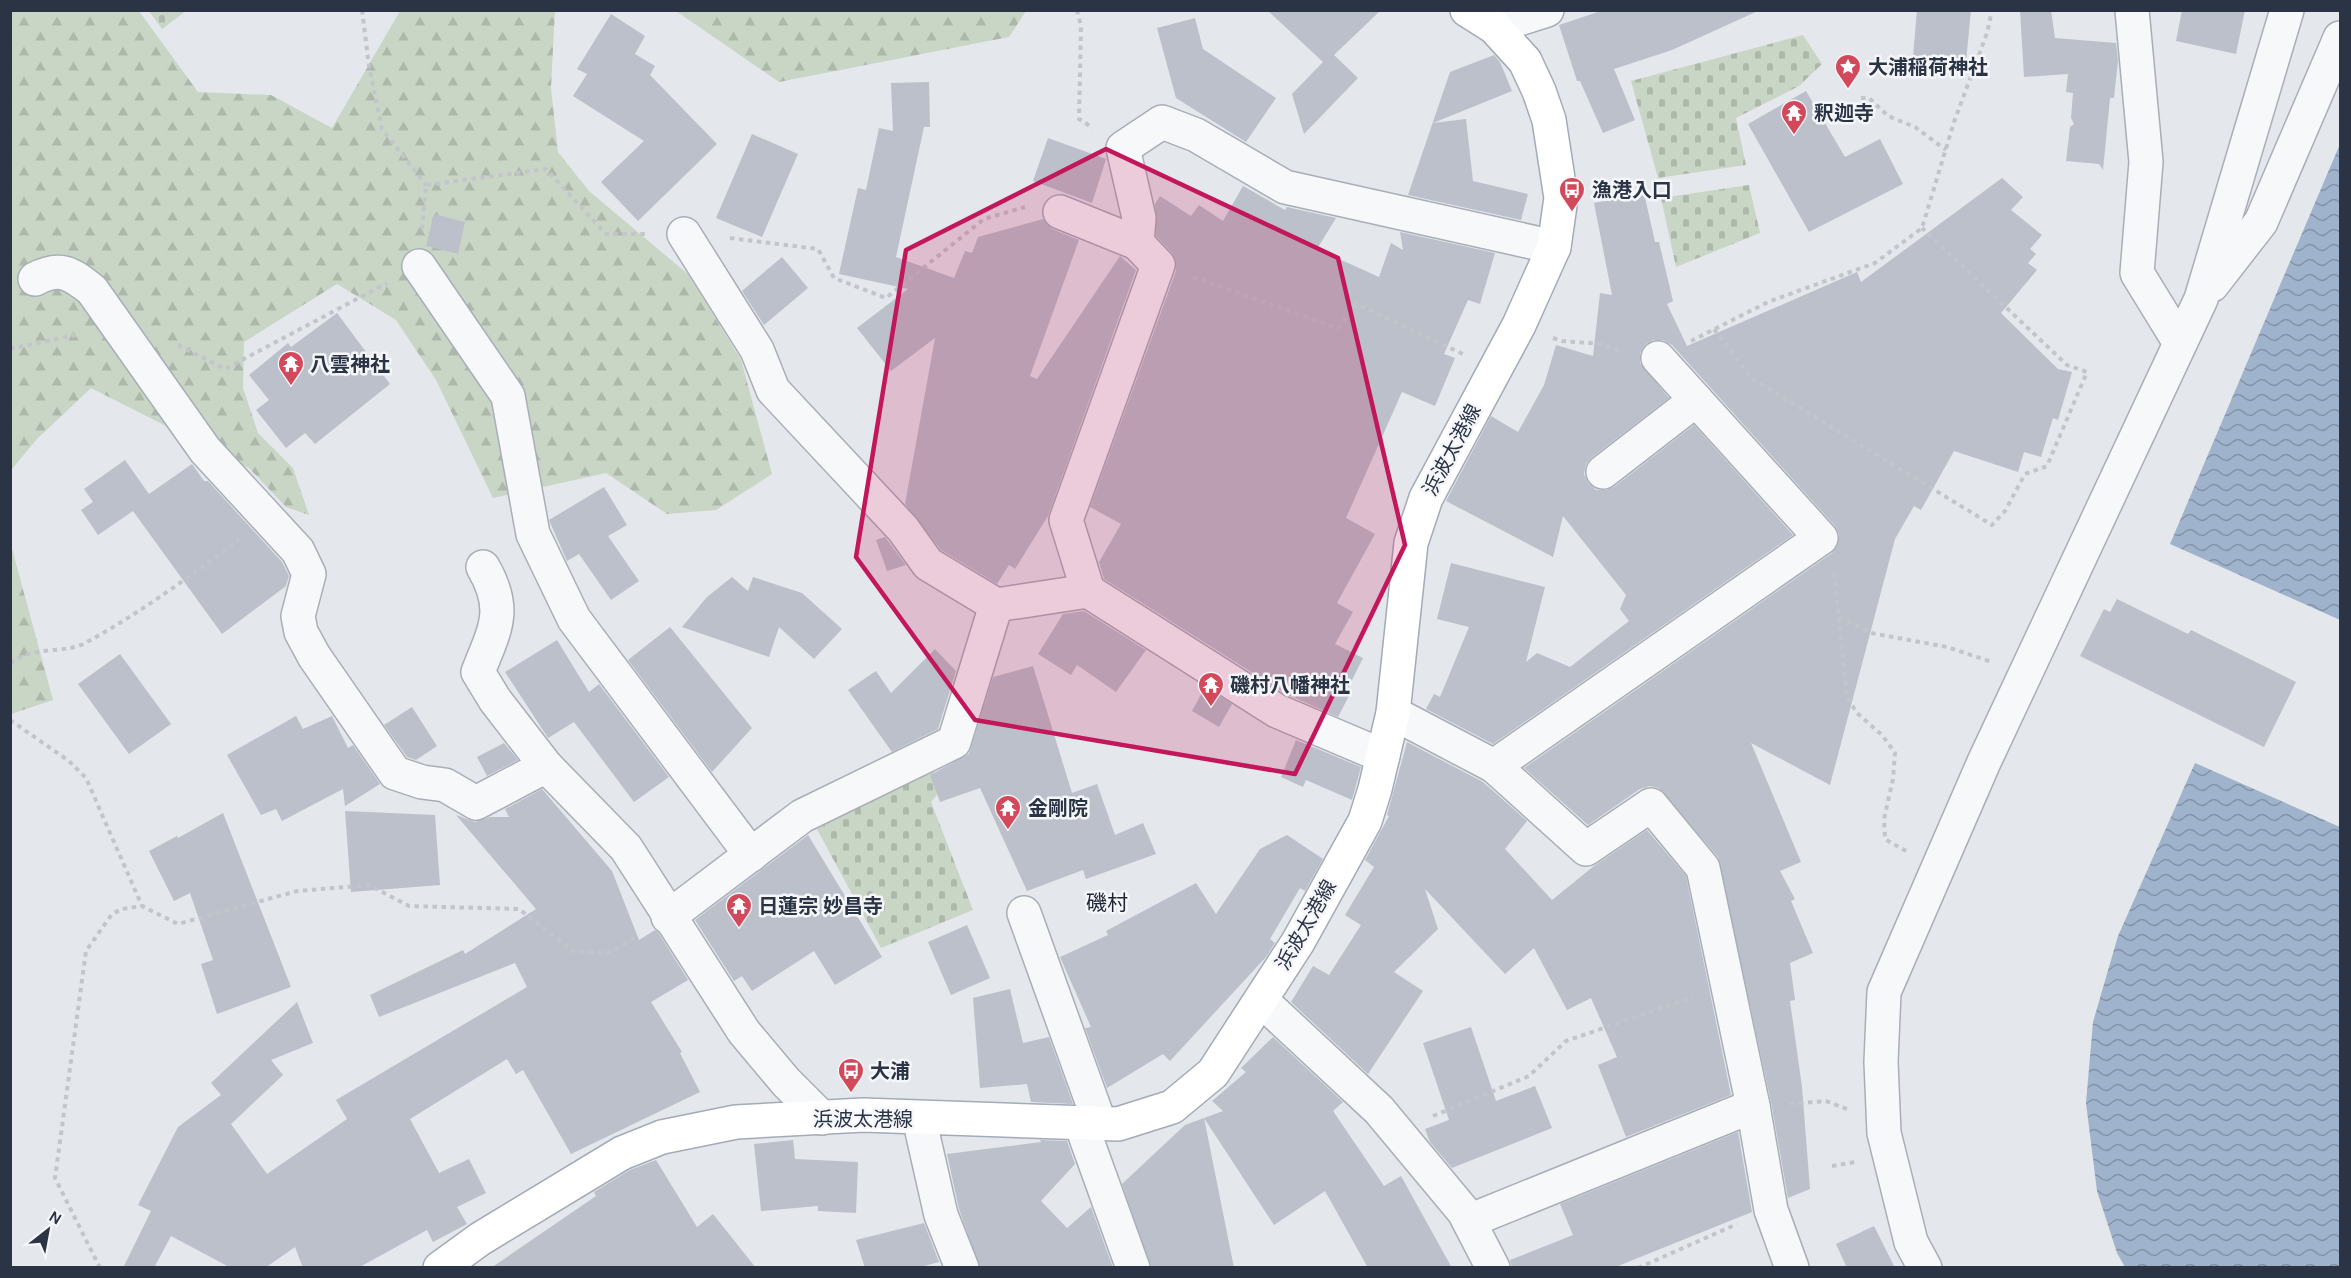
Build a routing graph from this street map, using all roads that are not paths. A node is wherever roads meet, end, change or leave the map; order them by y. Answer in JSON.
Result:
{"nodes":[{"id":1,"x":1547,"y":10,"type":"edge"},
{"id":2,"x":2132,"y":10,"type":"edge"},
{"id":3,"x":2287,"y":10,"type":"edge"},
{"id":4,"x":1480,"y":19,"type":"edge"},
{"id":5,"x":2340,"y":38,"type":"edge"},
{"id":6,"x":1060,"y":212,"type":"road end"},
{"id":7,"x":684,"y":234,"type":"road end"},
{"id":8,"x":1554,"y":247,"type":"junction"},
{"id":9,"x":1147,"y":254,"type":"junction"},
{"id":10,"x":419,"y":266,"type":"road end"},
{"id":11,"x":35,"y":279,"type":"dead end"},
{"id":12,"x":2201,"y":299,"type":"junction"},
{"id":13,"x":2180,"y":343,"type":"junction"},
{"id":14,"x":1658,"y":357,"type":"road end"},
{"id":15,"x":1696,"y":400,"type":"junction"},
{"id":16,"x":1604,"y":472,"type":"dead end"},
{"id":17,"x":483,"y":567,"type":"dead end"},
{"id":18,"x":1088,"y":591,"type":"junction"},
{"id":19,"x":996,"y":605,"type":"junction"},
{"id":20,"x":1393,"y":713,"type":"junction"},
{"id":21,"x":1383,"y":756,"type":"junction"},
{"id":22,"x":546,"y":766,"type":"junction"},
{"id":23,"x":1494,"y":766,"type":"junction"},
{"id":24,"x":751,"y":855,"type":"junction"},
{"id":25,"x":1024,"y":913,"type":"dead end"},
{"id":26,"x":668,"y":917,"type":"junction"},
{"id":27,"x":1262,"y":1001,"type":"junction"},
{"id":28,"x":1753,"y":1106,"type":"junction"},
{"id":29,"x":822,"y":1118,"type":"junction"},
{"id":30,"x":919,"y":1119,"type":"junction"},
{"id":31,"x":1090,"y":1124,"type":"junction"},
{"id":32,"x":1469,"y":1221,"type":"junction"},
{"id":33,"x":440,"y":1268,"type":"edge"},
{"id":34,"x":962,"y":1268,"type":"edge"},
{"id":35,"x":1133,"y":1268,"type":"edge"},
{"id":36,"x":1492,"y":1268,"type":"edge"},
{"id":37,"x":1792,"y":1268,"type":"edge"},
{"id":38,"x":1925,"y":1268,"type":"edge"}],
"edges":[{"from":1,"to":4,"type":"street"},
{"from":2,"to":13,"type":"street"},
{"from":3,"to":12,"type":"street"},
{"from":4,"to":8,"type":"main road","name":"浜波太港線"},
{"from":5,"to":12,"type":"street"},
{"from":6,"to":9,"type":"street"},
{"from":7,"to":19,"type":"street"},
{"from":8,"to":9,"type":"street"},
{"from":8,"to":20,"type":"main road","name":"浜波太港線"},
{"from":9,"to":18,"type":"street"},
{"from":10,"to":24,"type":"street"},
{"from":11,"to":22,"type":"street"},
{"from":12,"to":13,"type":"street"},
{"from":13,"to":38,"type":"street"},
{"from":14,"to":15,"type":"street"},
{"from":15,"to":16,"type":"street"},
{"from":15,"to":23,"type":"street"},
{"from":17,"to":22,"type":"street"},
{"from":18,"to":19,"type":"street"},
{"from":18,"to":21,"type":"street"},
{"from":19,"to":24,"type":"street"},
{"from":20,"to":21,"type":"main road","name":"浜波太港線"},
{"from":20,"to":23,"type":"street"},
{"from":21,"to":27,"type":"main road","name":"浜波太港線"},
{"from":22,"to":26,"type":"street"},
{"from":23,"to":28,"type":"street"},
{"from":24,"to":26,"type":"street"},
{"from":25,"to":31,"type":"street"},
{"from":26,"to":29,"type":"street"},
{"from":27,"to":31,"type":"main road","name":"浜波太港線"},
{"from":27,"to":32,"type":"street"},
{"from":28,"to":32,"type":"street"},
{"from":28,"to":37,"type":"street"},
{"from":29,"to":30,"type":"main road","name":"浜波太港線"},
{"from":29,"to":33,"type":"main road","name":"浜波太港線"},
{"from":30,"to":31,"type":"main road","name":"浜波太港線"},
{"from":30,"to":34,"type":"street"},
{"from":31,"to":35,"type":"street"},
{"from":32,"to":36,"type":"street"}]}
